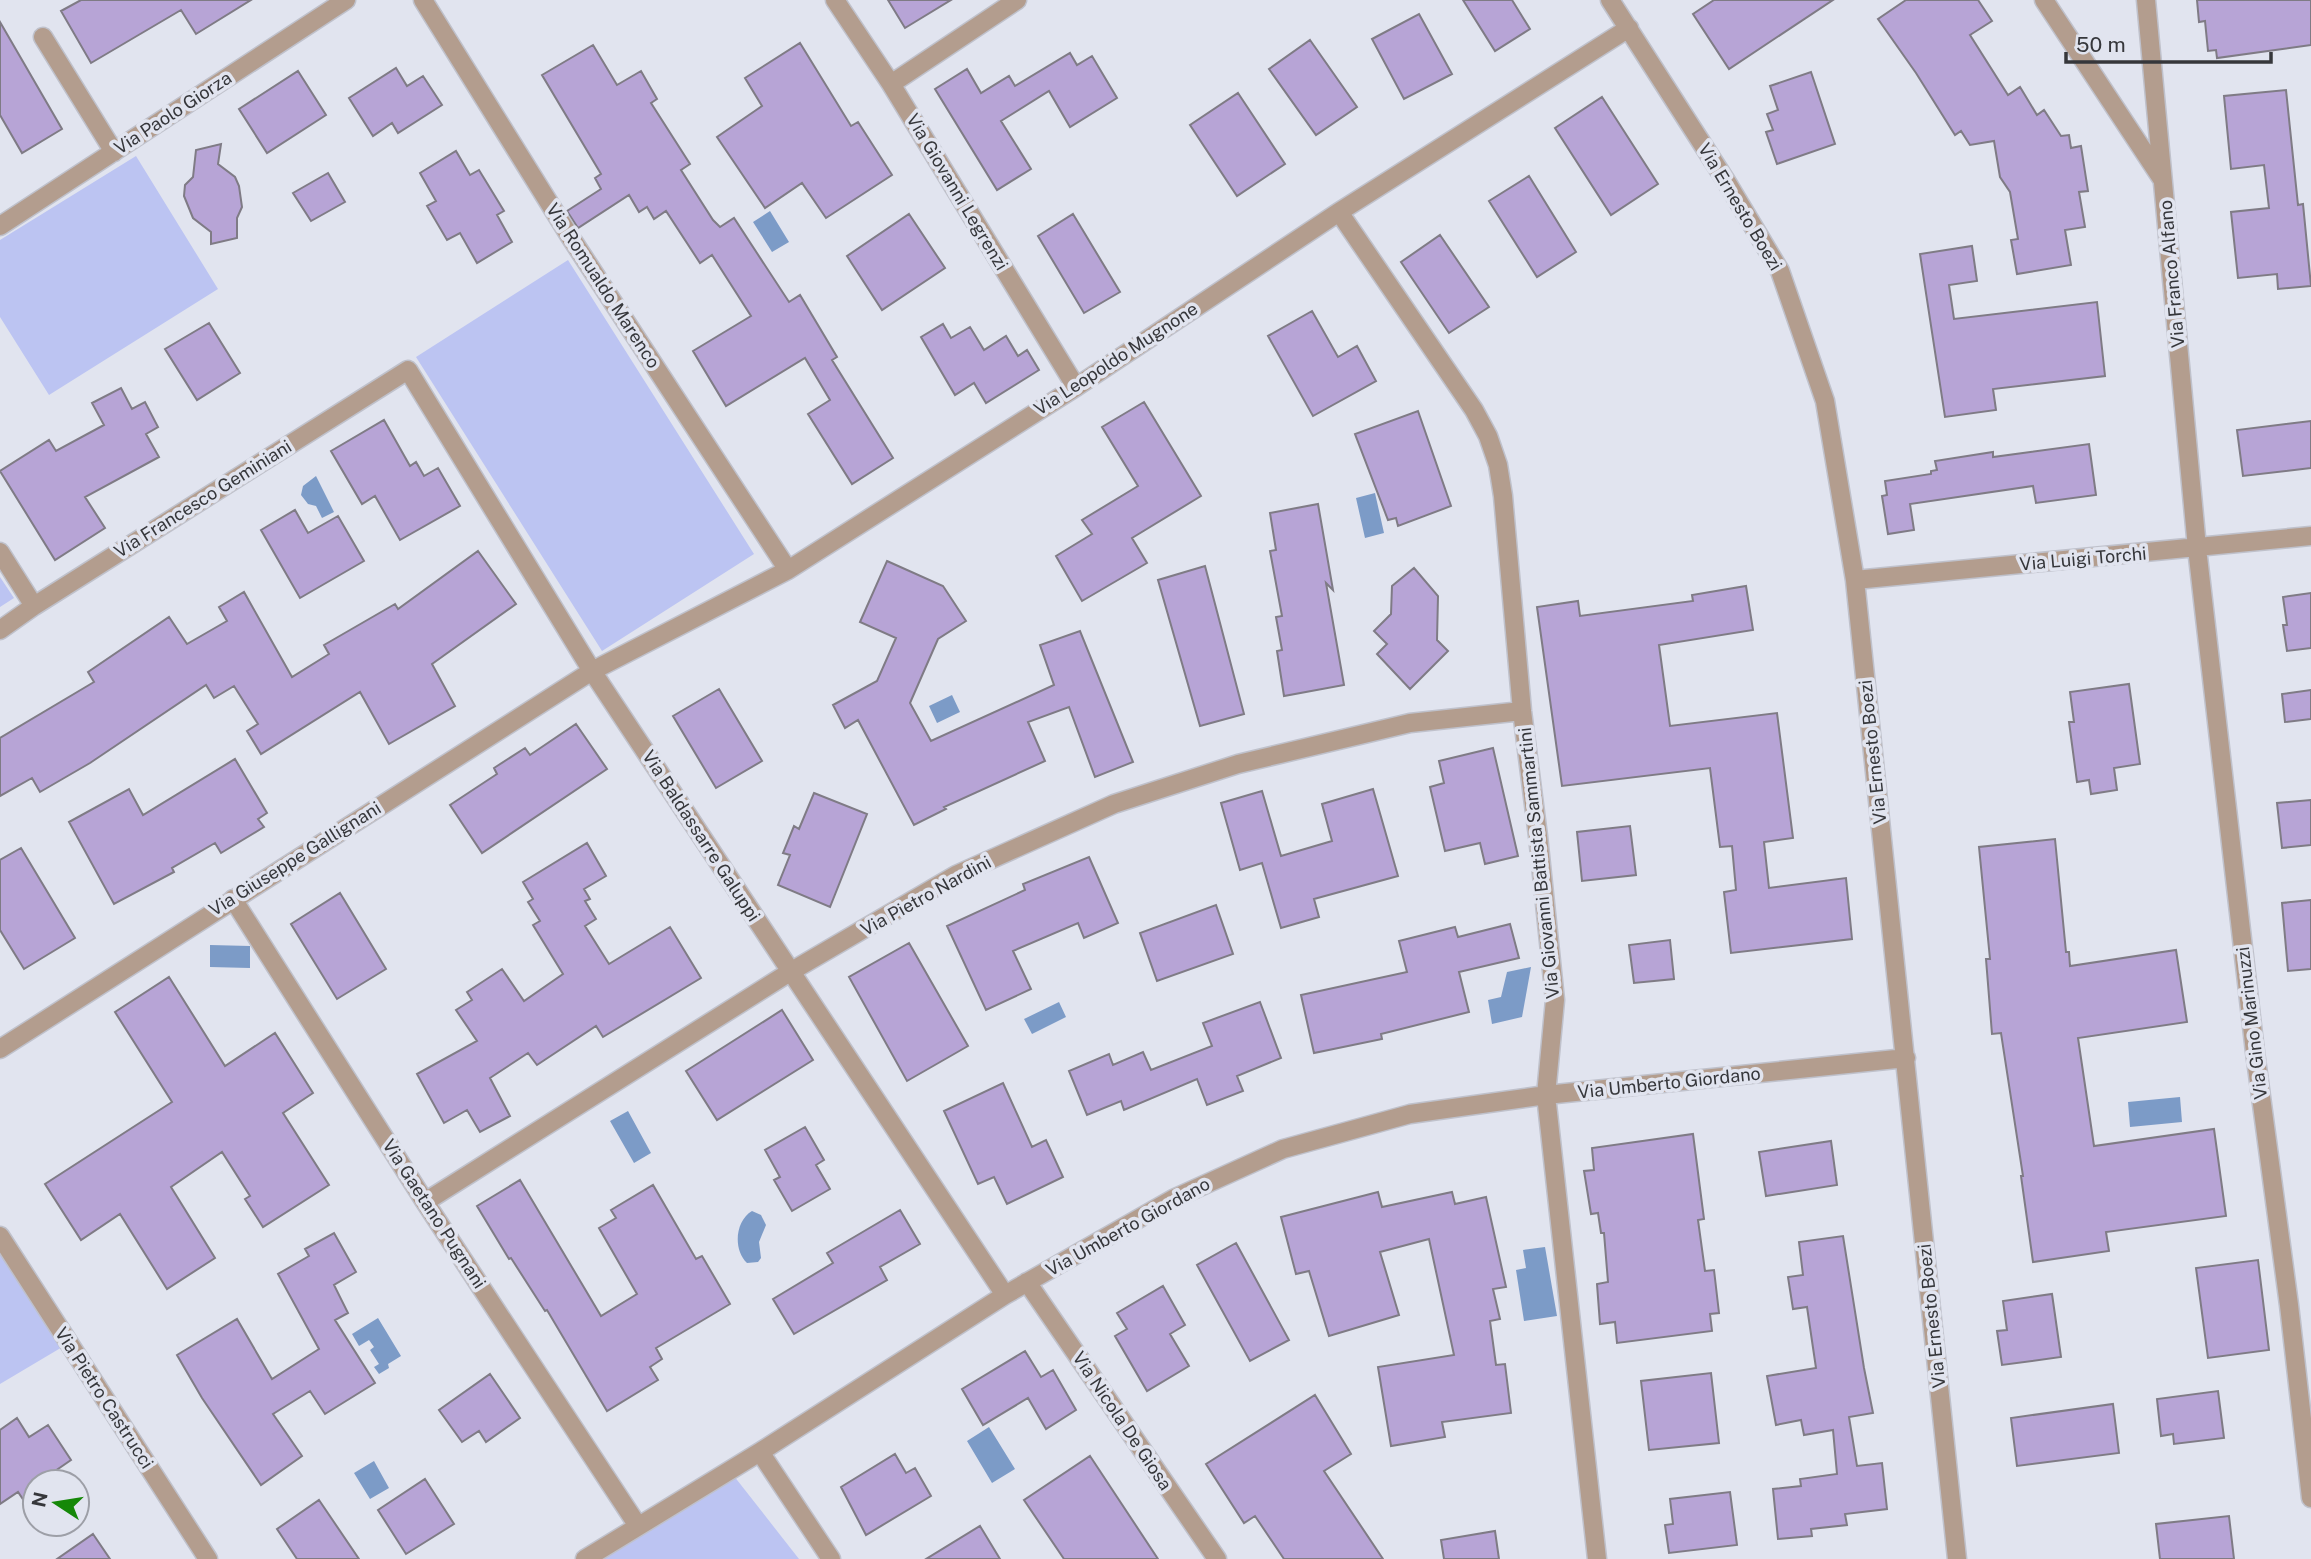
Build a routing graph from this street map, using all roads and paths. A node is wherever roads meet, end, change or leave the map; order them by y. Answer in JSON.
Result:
{"nodes":[{"id":1,"x":346,"y":0,"type":"edge"},
{"id":2,"x":423,"y":0,"type":"edge"},
{"id":3,"x":835,"y":0,"type":"edge"},
{"id":4,"x":1017,"y":0,"type":"edge"},
{"id":5,"x":1610,"y":0,"type":"edge"},
{"id":6,"x":2044,"y":0,"type":"edge"},
{"id":7,"x":2146,"y":0,"type":"edge"},
{"id":8,"x":1629,"y":28,"type":"junction"},
{"id":9,"x":43,"y":37,"type":"dead end"},
{"id":10,"x":891,"y":84,"type":"junction"},
{"id":11,"x":114,"y":152,"type":"junction"},
{"id":12,"x":2163,"y":182,"type":"junction"},
{"id":13,"x":1339,"y":212,"type":"junction"},
{"id":14,"x":0,"y":226,"type":"edge"},
{"id":15,"x":408,"y":370,"type":"joint"},
{"id":16,"x":1076,"y":387,"type":"junction"},
{"id":17,"x":2311,"y":536,"type":"edge"},
{"id":18,"x":2197,"y":548,"type":"junction"},
{"id":19,"x":0,"y":552,"type":"edge"},
{"id":20,"x":788,"y":570,"type":"junction"},
{"id":21,"x":1855,"y":580,"type":"junction"},
{"id":22,"x":34,"y":606,"type":"junction"},
{"id":23,"x":0,"y":630,"type":"edge"},
{"id":24,"x":592,"y":671,"type":"junction"},
{"id":25,"x":1522,"y":711,"type":"junction"},
{"id":26,"x":233,"y":899,"type":"junction"},
{"id":27,"x":790,"y":972,"type":"junction"},
{"id":28,"x":0,"y":1049,"type":"edge"},
{"id":29,"x":1906,"y":1058,"type":"junction"},
{"id":30,"x":1546,"y":1095,"type":"junction"},
{"id":31,"x":425,"y":1202,"type":"junction"},
{"id":32,"x":0,"y":1236,"type":"edge"},
{"id":33,"x":1027,"y":1282,"type":"junction"},
{"id":34,"x":1005,"y":1294,"type":"junction"},
{"id":35,"x":760,"y":1452,"type":"junction"},
{"id":36,"x":2311,"y":1498,"type":"edge"},
{"id":37,"x":638,"y":1526,"type":"junction"},
{"id":38,"x":208,"y":1559,"type":"edge"},
{"id":39,"x":585,"y":1559,"type":"edge"},
{"id":40,"x":831,"y":1559,"type":"edge"},
{"id":41,"x":1217,"y":1559,"type":"edge"},
{"id":42,"x":1597,"y":1559,"type":"edge"},
{"id":43,"x":1957,"y":1559,"type":"edge"}],
"edges":[{"from":1,"to":11,"type":"street","name":"Via Paolo Giorza"},
{"from":2,"to":20,"type":"street","name":"Via Romualdo Marenco"},
{"from":3,"to":10,"type":"street","name":"Via Giovanni Legrenzi"},
{"from":4,"to":10,"type":"street"},
{"from":5,"to":8,"type":"street","name":"Via Ernesto Boezi"},
{"from":6,"to":12,"type":"street"},
{"from":7,"to":12,"type":"street","name":"Via Franco Alfano"},
{"from":8,"to":13,"type":"street","name":"Via Leopoldo Mugnone"},
{"from":8,"to":21,"type":"street","name":"Via Ernesto Boezi"},
{"from":9,"to":11,"type":"street"},
{"from":10,"to":16,"type":"street","name":"Via Giovanni Legrenzi"},
{"from":11,"to":14,"type":"street","name":"Via Paolo Giorza"},
{"from":12,"to":18,"type":"street","name":"Via Franco Alfano"},
{"from":13,"to":16,"type":"street","name":"Via Leopoldo Mugnone"},
{"from":13,"to":25,"type":"street","name":"Via Giovanni Battista Sammartini"},
{"from":15,"to":22,"type":"street","name":"Via Francesco Geminiani"},
{"from":15,"to":24,"type":"street","name":"Via Baldassarre Galuppi"},
{"from":16,"to":20,"type":"street","name":"Via Leopoldo Mugnone"},
{"from":17,"to":18,"type":"street","name":"Via Luigi Torchi"},
{"from":18,"to":21,"type":"street","name":"Via Luigi Torchi"},
{"from":18,"to":36,"type":"street","name":"Via Gino Marinuzzi"},
{"from":19,"to":22,"type":"street"},
{"from":20,"to":24,"type":"street","name":"Via Leopoldo Mugnone"},
{"from":21,"to":29,"type":"street","name":"Via Ernesto Boezi"},
{"from":22,"to":23,"type":"street","name":"Via Francesco Geminiani"},
{"from":24,"to":26,"type":"street","name":"Via Giuseppe Gallignani"},
{"from":24,"to":27,"type":"street","name":"Via Baldassarre Galuppi"},
{"from":25,"to":27,"type":"street","name":"Via Pietro Nardini"},
{"from":25,"to":30,"type":"street","name":"Via Giovanni Battista Sammartini"},
{"from":26,"to":28,"type":"street","name":"Via Giuseppe Gallignani"},
{"from":26,"to":31,"type":"street","name":"Via Gaetano Pugnani"},
{"from":27,"to":31,"type":"street","name":"Via Pietro Nardini"},
{"from":27,"to":34,"type":"street","name":"Via Baldassarre Galuppi"},
{"from":29,"to":30,"type":"street","name":"Via Umberto Giordano"},
{"from":29,"to":43,"type":"street","name":"Via Ernesto Boezi"},
{"from":30,"to":33,"type":"street","name":"Via Umberto Giordano"},
{"from":30,"to":42,"type":"street","name":"Via Giovanni Battista Sammartini"},
{"from":31,"to":37,"type":"street","name":"Via Gaetano Pugnani"},
{"from":32,"to":38,"type":"street","name":"Via Pietro Castrucci"},
{"from":33,"to":34,"type":"street","name":"Via Umberto Giordano"},
{"from":33,"to":41,"type":"street","name":"Via Nicola De Giosa"},
{"from":34,"to":35,"type":"street","name":"Via Umberto Giordano"},
{"from":35,"to":37,"type":"street","name":"Via Umberto Giordano"},
{"from":35,"to":40,"type":"street"},
{"from":37,"to":39,"type":"street","name":"Via Umberto Giordano"}]}
